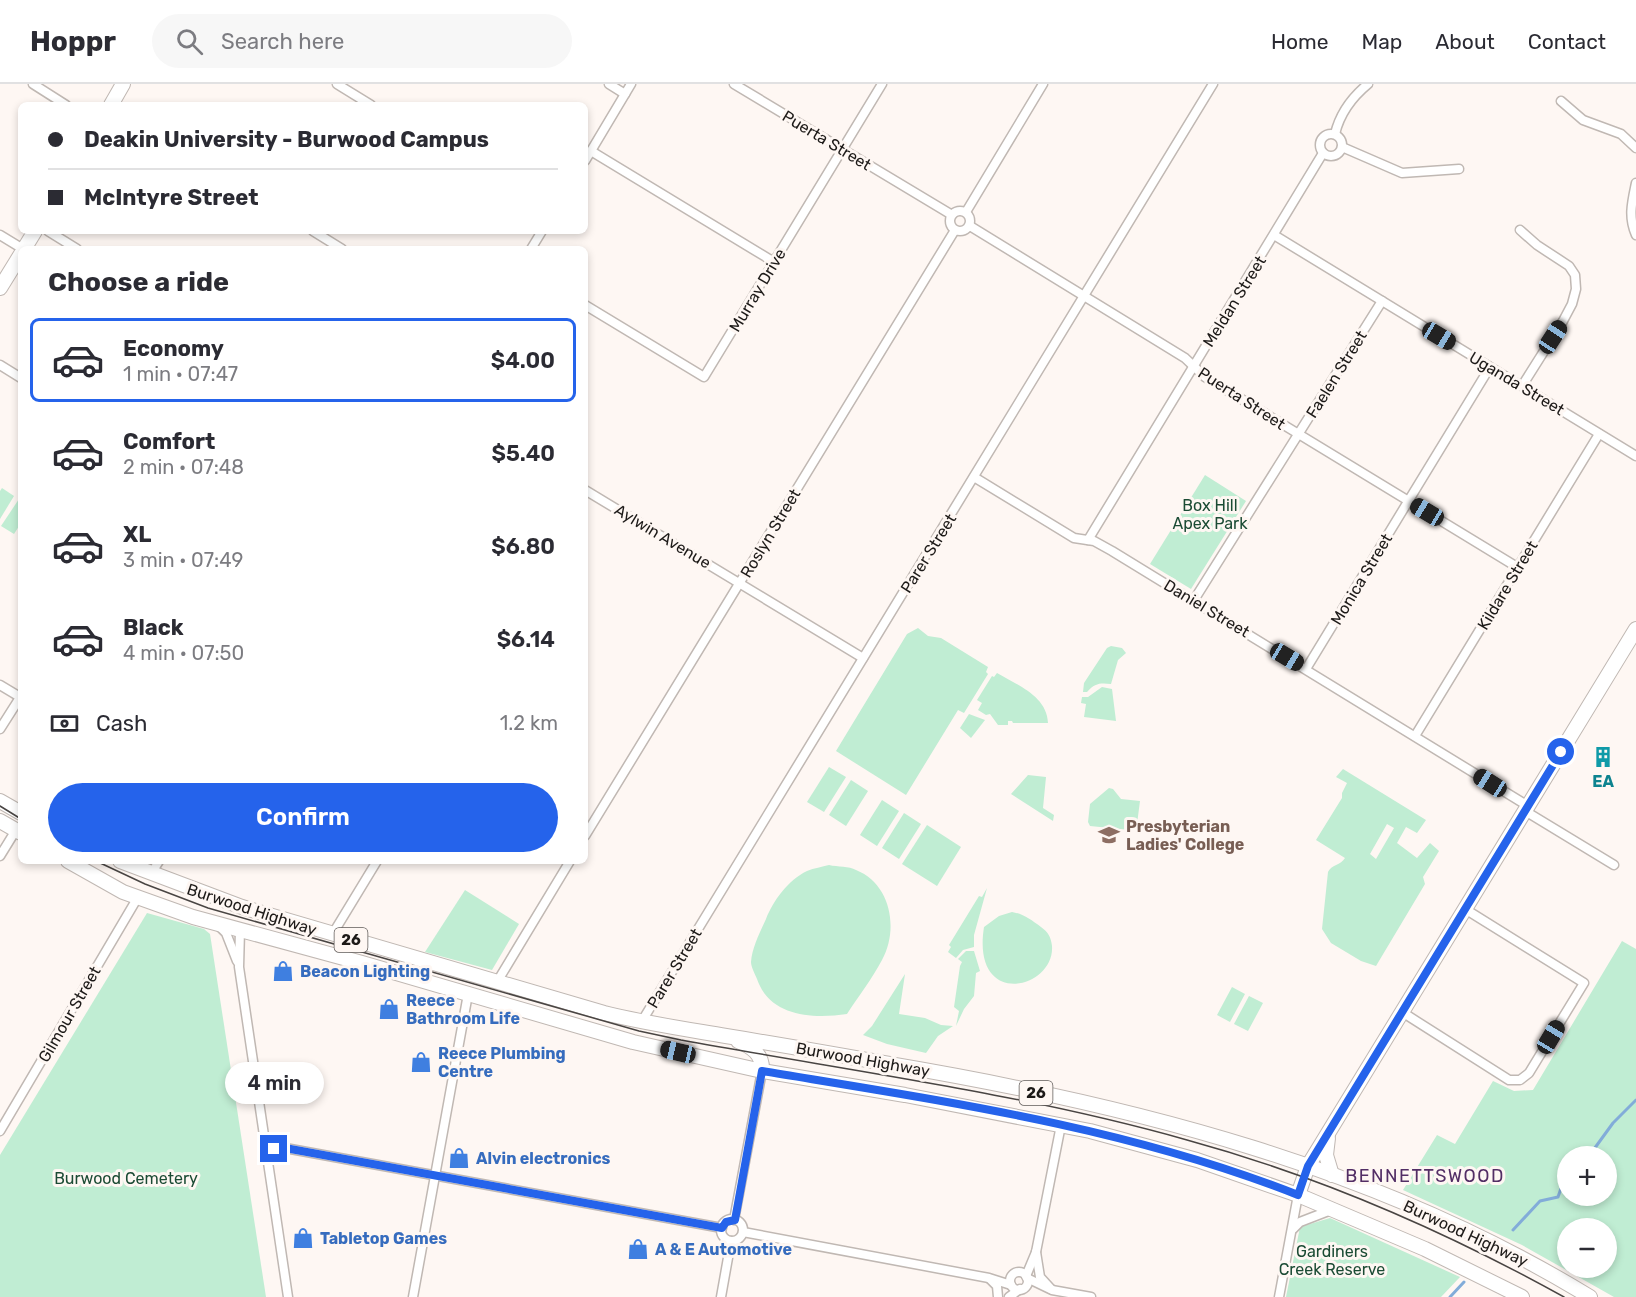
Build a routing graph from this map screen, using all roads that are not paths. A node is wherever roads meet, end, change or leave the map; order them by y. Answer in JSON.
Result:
{"nodes":[{"id":1,"x":33,"y":84,"type":"edge"},
{"id":2,"x":123,"y":84,"type":"edge"},
{"id":3,"x":337,"y":84,"type":"edge"},
{"id":4,"x":609,"y":84,"type":"edge"},
{"id":5,"x":631,"y":84,"type":"edge"},
{"id":6,"x":734,"y":84,"type":"edge"},
{"id":7,"x":882,"y":84,"type":"edge"},
{"id":8,"x":1043,"y":84,"type":"edge"},
{"id":9,"x":1213,"y":84,"type":"edge"},
{"id":10,"x":1368,"y":84,"type":"edge"},
{"id":11,"x":625,"y":94,"type":"junction"},
{"id":12,"x":1561,"y":101,"type":"dead end"},
{"id":13,"x":61,"y":102,"type":"edge"},
{"id":14,"x":113,"y":102,"type":"edge"},
{"id":15,"x":366,"y":102,"type":"edge"},
{"id":16,"x":1335,"y":134,"type":"junction"},
{"id":17,"x":1342,"y":147,"type":"junction"},
{"id":18,"x":1636,"y":148,"type":"edge"},
{"id":19,"x":842,"y":149,"type":"junction"},
{"id":20,"x":591,"y":151,"type":"junction"},
{"id":21,"x":1323,"y":153,"type":"junction"},
{"id":22,"x":588,"y":156,"type":"edge"},
{"id":23,"x":1459,"y":169,"type":"dead end"},
{"id":24,"x":1636,"y":183,"type":"edge"},
{"id":25,"x":966,"y":212,"type":"junction"},
{"id":26,"x":952,"y":215,"type":"junction"},
{"id":27,"x":970,"y":226,"type":"junction"},
{"id":28,"x":955,"y":230,"type":"junction"},
{"id":29,"x":1520,"y":230,"type":"dead end"},
{"id":30,"x":53,"y":234,"type":"edge"},
{"id":31,"x":318,"y":234,"type":"edge"},
{"id":32,"x":0,"y":235,"type":"edge"},
{"id":33,"x":1636,"y":235,"type":"edge"},
{"id":34,"x":1274,"y":236,"type":"junction"},
{"id":35,"x":18,"y":246,"type":"edge"},
{"id":36,"x":72,"y":246,"type":"edge"},
{"id":37,"x":337,"y":246,"type":"edge"},
{"id":38,"x":18,"y":259,"type":"edge"},
{"id":39,"x":774,"y":262,"type":"junction"},
{"id":40,"x":0,"y":288,"type":"edge"},
{"id":41,"x":1085,"y":296,"type":"junction"},
{"id":42,"x":1382,"y":301,"type":"junction"},
{"id":43,"x":588,"y":307,"type":"edge"},
{"id":44,"x":0,"y":365,"type":"edge"},
{"id":45,"x":1194,"y":367,"type":"junction"},
{"id":46,"x":1490,"y":367,"type":"junction"},
{"id":47,"x":18,"y":376,"type":"edge"},
{"id":48,"x":1521,"y":386,"type":"junction"},
{"id":49,"x":1299,"y":434,"type":"junction"},
{"id":50,"x":1599,"y":434,"type":"junction"},
{"id":51,"x":1636,"y":456,"type":"edge"},
{"id":52,"x":974,"y":477,"type":"junction"},
{"id":53,"x":588,"y":492,"type":"edge"},
{"id":54,"x":1409,"y":501,"type":"junction"},
{"id":55,"x":1088,"y":540,"type":"junction"},
{"id":56,"x":1517,"y":567,"type":"junction"},
{"id":57,"x":740,"y":582,"type":"junction"},
{"id":58,"x":1194,"y":600,"type":"junction"},
{"id":59,"x":1636,"y":629,"type":"edge"},
{"id":60,"x":863,"y":658,"type":"junction"},
{"id":61,"x":1306,"y":669,"type":"junction"},
{"id":62,"x":0,"y":685,"type":"edge"},
{"id":63,"x":18,"y":695,"type":"edge"},
{"id":64,"x":18,"y":702,"type":"edge"},
{"id":65,"x":0,"y":729,"type":"edge"},
{"id":66,"x":1415,"y":736,"type":"junction"},
{"id":67,"x":0,"y":801,"type":"edge"},
{"id":68,"x":1526,"y":808,"type":"junction"},
{"id":69,"x":18,"y":811,"type":"edge"},
{"id":70,"x":0,"y":820,"type":"edge"},
{"id":71,"x":18,"y":828,"type":"edge"},
{"id":72,"x":18,"y":829,"type":"edge"},
{"id":73,"x":588,"y":831,"type":"edge"},
{"id":74,"x":0,"y":856,"type":"edge"},
{"id":75,"x":73,"y":864,"type":"edge"},
{"id":76,"x":127,"y":864,"type":"edge"},
{"id":77,"x":157,"y":864,"type":"edge"},
{"id":78,"x":375,"y":864,"type":"edge"},
{"id":79,"x":568,"y":864,"type":"edge"},
{"id":80,"x":1614,"y":865,"type":"dead end"},
{"id":81,"x":151,"y":874,"type":"junction"},
{"id":82,"x":206,"y":895,"type":"junction"},
{"id":83,"x":138,"y":897,"type":"junction"},
{"id":84,"x":1465,"y":909,"type":"junction"},
{"id":85,"x":216,"y":924,"type":"junction"},
{"id":86,"x":240,"y":930,"type":"junction"},
{"id":87,"x":332,"y":935,"type":"junction"},
{"id":88,"x":322,"y":951,"type":"junction"},
{"id":89,"x":239,"y":967,"type":"junction"},
{"id":90,"x":497,"y":982,"type":"junction"},
{"id":91,"x":468,"y":994,"type":"junction"},
{"id":92,"x":1402,"y":1012,"type":"junction"},
{"id":93,"x":643,"y":1023,"type":"junction"},
{"id":94,"x":722,"y":1035,"type":"junction"},
{"id":95,"x":633,"y":1042,"type":"junction"},
{"id":96,"x":762,"y":1071,"type":"junction"},
{"id":97,"x":1060,"y":1125,"type":"junction"},
{"id":98,"x":0,"y":1131,"type":"edge"},
{"id":99,"x":1329,"y":1133,"type":"junction"},
{"id":100,"x":267,"y":1149,"type":"junction"},
{"id":101,"x":1308,"y":1166,"type":"junction"},
{"id":102,"x":1332,"y":1174,"type":"junction"},
{"id":103,"x":435,"y":1176,"type":"junction"},
{"id":104,"x":1298,"y":1195,"type":"junction"},
{"id":105,"x":1332,"y":1209,"type":"junction"},
{"id":106,"x":735,"y":1220,"type":"junction"},
{"id":107,"x":722,"y":1228,"type":"junction"},
{"id":108,"x":1293,"y":1230,"type":"junction"},
{"id":109,"x":743,"y":1232,"type":"junction"},
{"id":110,"x":731,"y":1241,"type":"junction"},
{"id":111,"x":1036,"y":1252,"type":"junction"},
{"id":112,"x":988,"y":1278,"type":"junction"},
{"id":113,"x":1019,"y":1281,"type":"junction"},
{"id":114,"x":1052,"y":1290,"type":"junction"},
{"id":115,"x":1073,"y":1296,"type":"edge"},
{"id":116,"x":288,"y":1297,"type":"edge"},
{"id":117,"x":413,"y":1297,"type":"edge"},
{"id":118,"x":721,"y":1297,"type":"edge"},
{"id":119,"x":999,"y":1297,"type":"edge"},
{"id":120,"x":1009,"y":1297,"type":"edge"},
{"id":121,"x":1091,"y":1297,"type":"edge"},
{"id":122,"x":1279,"y":1297,"type":"edge"},
{"id":123,"x":1522,"y":1297,"type":"edge"},
{"id":124,"x":1590,"y":1297,"type":"edge"}],
"edges":[{"from":1,"to":13,"type":"street"},
{"from":2,"to":14,"type":"main road"},
{"from":3,"to":15,"type":"street"},
{"from":4,"to":11,"type":"street"},
{"from":5,"to":11,"type":"street"},
{"from":6,"to":19,"type":"street","name":"Puerta Street"},
{"from":7,"to":19,"type":"street","name":"Murray Drive"},
{"from":8,"to":25,"type":"street"},
{"from":9,"to":41,"type":"street","name":"Parer Street"},
{"from":10,"to":16,"type":"street"},
{"from":11,"to":20,"type":"street"},
{"from":12,"to":18,"type":"street"},
{"from":16,"to":17,"type":"street"},
{"from":16,"to":21,"type":"street"},
{"from":17,"to":21,"type":"street"},
{"from":17,"to":23,"type":"street"},
{"from":19,"to":26,"type":"street","name":"Puerta Street"},
{"from":19,"to":39,"type":"street","name":"Murray Drive"},
{"from":20,"to":22,"type":"street"},
{"from":20,"to":39,"type":"street"},
{"from":21,"to":34,"type":"street","name":"Meldan Street"},
{"from":24,"to":33,"type":"street"},
{"from":25,"to":26,"type":"street"},
{"from":25,"to":27,"type":"street"},
{"from":26,"to":28,"type":"street"},
{"from":27,"to":28,"type":"street"},
{"from":27,"to":41,"type":"street","name":"Puerta Street"},
{"from":28,"to":57,"type":"street","name":"Roslyn Street"},
{"from":29,"to":48,"type":"street"},
{"from":30,"to":36,"type":"street"},
{"from":31,"to":37,"type":"street"},
{"from":32,"to":35,"type":"street"},
{"from":34,"to":42,"type":"street","name":"Uganda Street"},
{"from":34,"to":45,"type":"street","name":"Meldan Street"},
{"from":38,"to":40,"type":"main road"},
{"from":39,"to":43,"type":"street","name":"Murray Drive"},
{"from":41,"to":45,"type":"street","name":"Puerta Street"},
{"from":41,"to":52,"type":"street","name":"Parer Street"},
{"from":42,"to":46,"type":"street","name":"Uganda Street"},
{"from":42,"to":49,"type":"street","name":"Faelen Street"},
{"from":44,"to":47,"type":"street"},
{"from":45,"to":49,"type":"street","name":"Puerta Street"},
{"from":45,"to":55,"type":"street","name":"Meldan Street"},
{"from":46,"to":48,"type":"street","name":"Uganda Street"},
{"from":46,"to":54,"type":"street","name":"Monica Street"},
{"from":48,"to":50,"type":"street","name":"Uganda Street"},
{"from":49,"to":54,"type":"street","name":"Puerta Street"},
{"from":49,"to":58,"type":"street","name":"Faelen Street"},
{"from":50,"to":51,"type":"street","name":"Uganda Street"},
{"from":50,"to":56,"type":"street","name":"Kildare Street"},
{"from":52,"to":55,"type":"street","name":"Daniel Street"},
{"from":52,"to":60,"type":"street","name":"Parer Street"},
{"from":53,"to":57,"type":"street","name":"Aylwin Avenue"},
{"from":54,"to":56,"type":"street","name":"Puerta Street"},
{"from":54,"to":61,"type":"street","name":"Monica Street"},
{"from":55,"to":58,"type":"street","name":"Daniel Street"},
{"from":56,"to":66,"type":"street","name":"Kildare Street"},
{"from":57,"to":60,"type":"street","name":"Aylwin Avenue"},
{"from":57,"to":73,"type":"street","name":"Roslyn Street"},
{"from":58,"to":61,"type":"street","name":"Daniel Street"},
{"from":59,"to":68,"type":"main road"},
{"from":60,"to":93,"type":"street","name":"Parer Street"},
{"from":61,"to":66,"type":"street","name":"Daniel Street"},
{"from":62,"to":63,"type":"street"},
{"from":64,"to":65,"type":"street"},
{"from":66,"to":68,"type":"street","name":"Daniel Street"},
{"from":67,"to":69,"type":"main road"},
{"from":68,"to":80,"type":"street","name":"Daniel Street"},
{"from":68,"to":84,"type":"main road"},
{"from":70,"to":71,"type":"main road"},
{"from":72,"to":74,"type":"street"},
{"from":75,"to":83,"type":"main road","name":"Burwood Highway","number":"26"},
{"from":76,"to":81,"type":"main road","name":"Burwood Highway","number":"26"},
{"from":77,"to":81,"type":"street"},
{"from":78,"to":87,"type":"street"},
{"from":79,"to":90,"type":"street"},
{"from":81,"to":82,"type":"main road","name":"Burwood Highway","number":"26"},
{"from":81,"to":83,"type":"main road"},
{"from":82,"to":86,"type":"main road"},
{"from":82,"to":87,"type":"main road","name":"Burwood Highway","number":"26"},
{"from":83,"to":85,"type":"main road","name":"Burwood Highway","number":"26"},
{"from":83,"to":98,"type":"street","name":"Gilmour Street"},
{"from":84,"to":92,"type":"main road"},
{"from":84,"to":92,"type":"street"},
{"from":85,"to":86,"type":"main road","name":"Burwood Highway","number":"26"},
{"from":85,"to":89,"type":"street"},
{"from":86,"to":88,"type":"main road","name":"Burwood Highway","number":"26"},
{"from":86,"to":89,"type":"street"},
{"from":87,"to":88,"type":"main road"},
{"from":87,"to":90,"type":"main road","name":"Burwood Highway","number":"26"},
{"from":88,"to":91,"type":"main road","name":"Burwood Highway","number":"26"},
{"from":89,"to":100,"type":"street"},
{"from":90,"to":93,"type":"main road","name":"Burwood Highway","number":"26"},
{"from":91,"to":95,"type":"main road","name":"Burwood Highway","number":"26"},
{"from":91,"to":103,"type":"street"},
{"from":92,"to":99,"type":"main road"},
{"from":93,"to":94,"type":"main road","name":"Burwood Highway","number":"26"},
{"from":93,"to":95,"type":"main road"},
{"from":94,"to":96,"type":"main road"},
{"from":94,"to":101,"type":"main road","name":"Burwood Highway","number":"26"},
{"from":95,"to":96,"type":"main road","name":"Burwood Highway","number":"26"},
{"from":96,"to":97,"type":"main road","name":"Burwood Highway","number":"26"},
{"from":96,"to":106,"type":"street"},
{"from":97,"to":104,"type":"main road","name":"Burwood Highway","number":"26"},
{"from":97,"to":111,"type":"street"},
{"from":99,"to":101,"type":"main road"},
{"from":99,"to":102,"type":"main road"},
{"from":100,"to":103,"type":"street"},
{"from":100,"to":116,"type":"street"},
{"from":101,"to":102,"type":"main road","name":"Burwood Highway","number":"26"},
{"from":101,"to":104,"type":"main road"},
{"from":102,"to":124,"type":"main road","name":"Burwood Highway","number":"26"},
{"from":103,"to":107,"type":"street"},
{"from":103,"to":117,"type":"street"},
{"from":104,"to":105,"type":"main road","name":"Burwood Highway","number":"26"},
{"from":104,"to":108,"type":"street"},
{"from":105,"to":108,"type":"street"},
{"from":105,"to":123,"type":"main road","name":"Burwood Highway","number":"26"},
{"from":106,"to":107,"type":"street"},
{"from":106,"to":109,"type":"street"},
{"from":107,"to":110,"type":"street"},
{"from":108,"to":122,"type":"street"},
{"from":109,"to":110,"type":"street"},
{"from":109,"to":112,"type":"street"},
{"from":110,"to":118,"type":"street"},
{"from":111,"to":113,"type":"street"},
{"from":111,"to":114,"type":"street"},
{"from":112,"to":113,"type":"street"},
{"from":112,"to":119,"type":"street"},
{"from":113,"to":114,"type":"street"},
{"from":113,"to":119,"type":"street"},
{"from":113,"to":120,"type":"street"},
{"from":114,"to":115,"type":"street"},
{"from":115,"to":121,"type":"street"}]}
